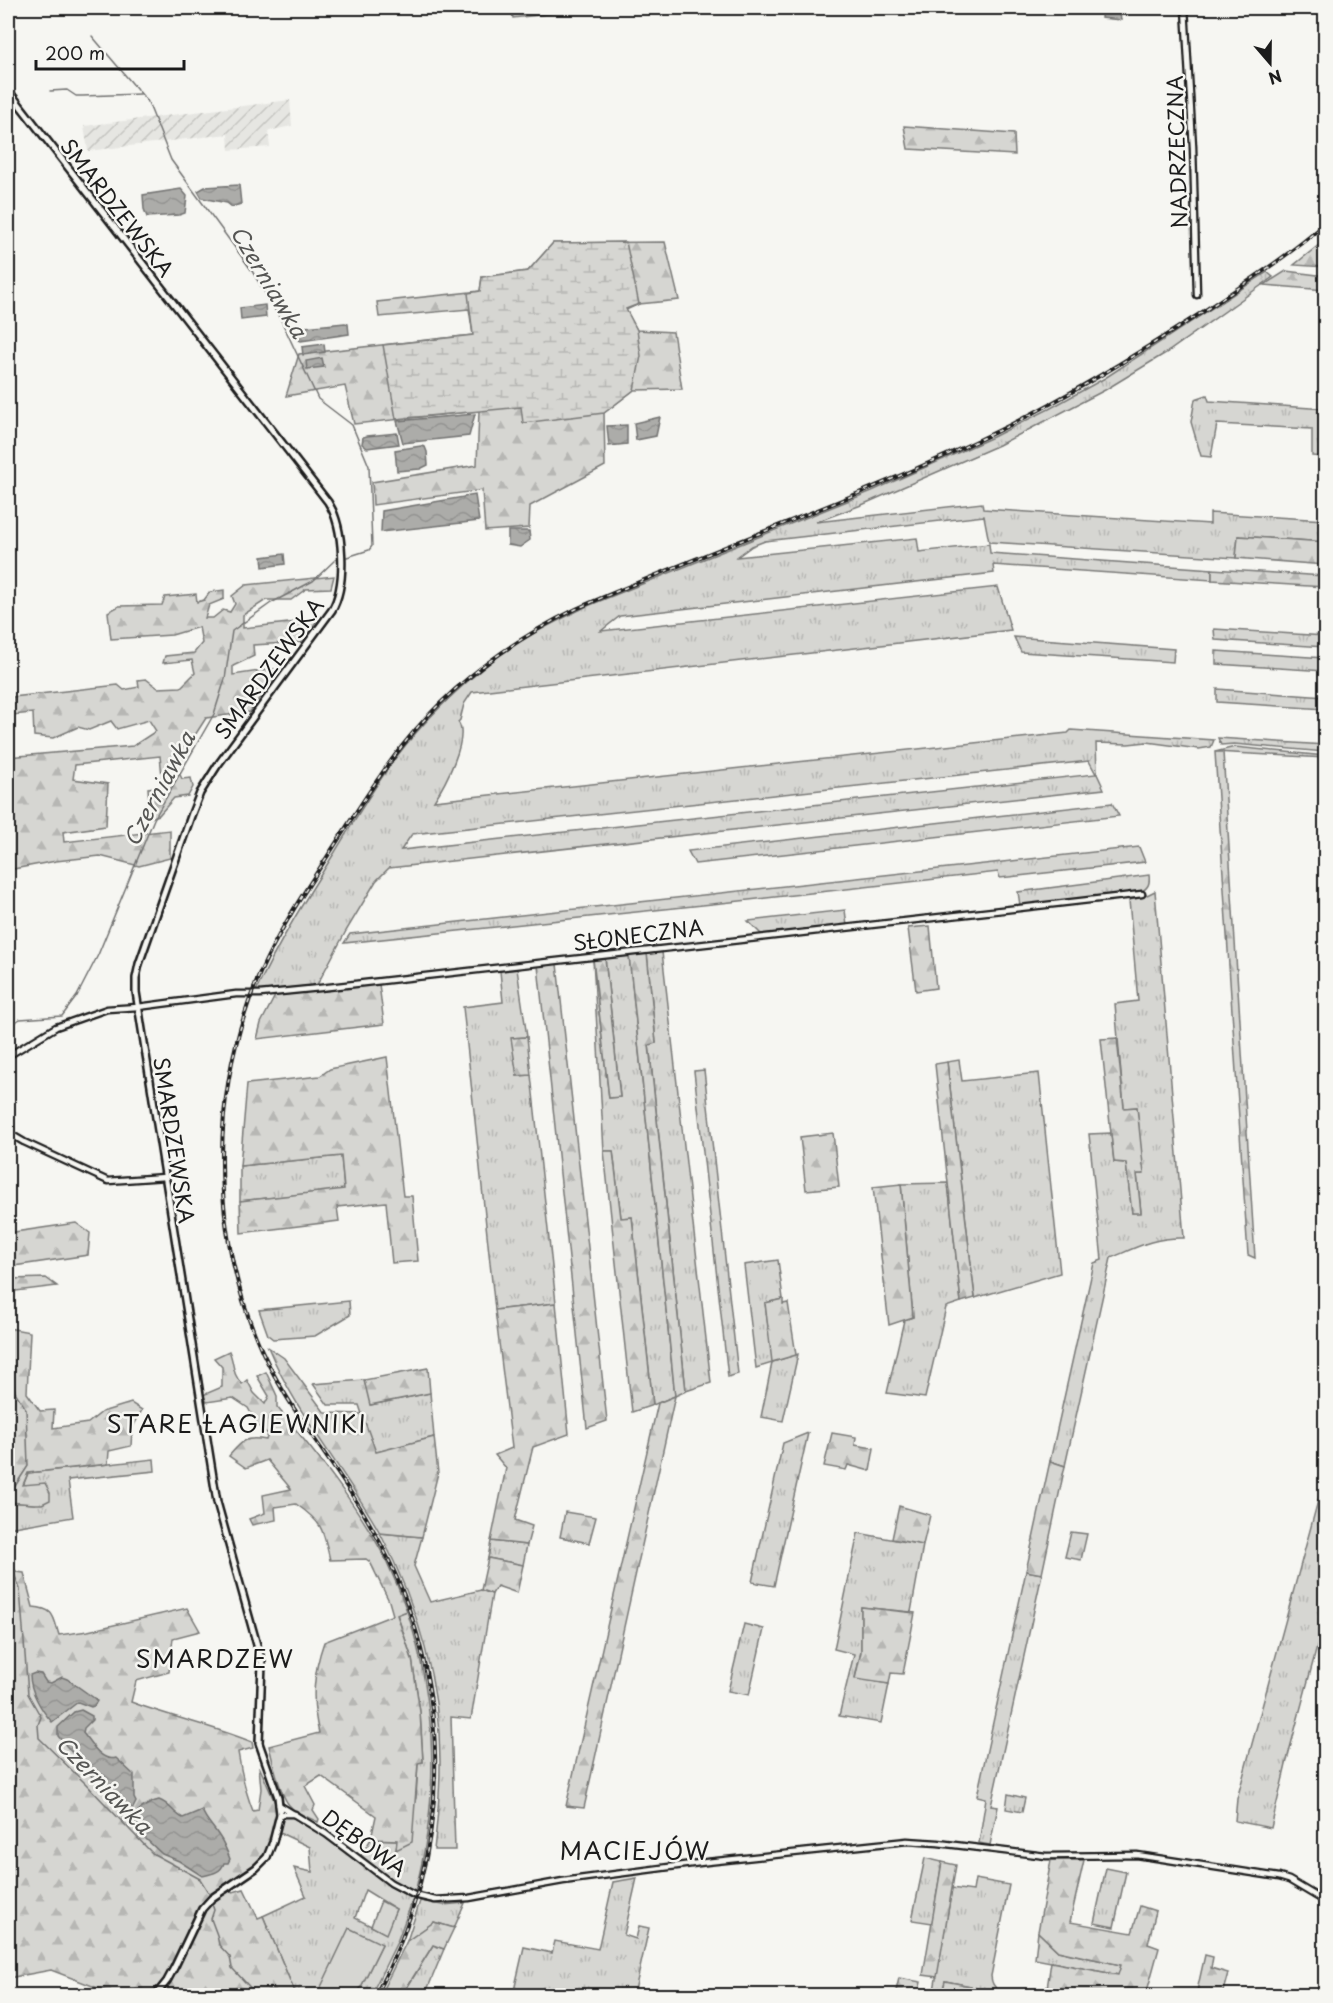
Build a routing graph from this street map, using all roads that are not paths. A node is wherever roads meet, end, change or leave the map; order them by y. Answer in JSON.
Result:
{"nodes":[{"id":1,"x":1185,"y":8,"type":"edge"},
{"id":2,"x":8,"y":90,"type":"edge"},
{"id":3,"x":1197,"y":295,"type":"dead end"},
{"id":4,"x":1142,"y":894,"type":"dead end"},
{"id":5,"x":138,"y":1007,"type":"junction"},
{"id":6,"x":8,"y":1056,"type":"edge"},
{"id":7,"x":8,"y":1130,"type":"edge"},
{"id":8,"x":165,"y":1177,"type":"junction"},
{"id":9,"x":279,"y":1805,"type":"junction"},
{"id":10,"x":280,"y":1814,"type":"junction"},
{"id":11,"x":295,"y":1814,"type":"junction"},
{"id":12,"x":1326,"y":1893,"type":"edge"},
{"id":13,"x":1324,"y":1902,"type":"edge"},
{"id":14,"x":155,"y":1995,"type":"edge"}],
"edges":[{"from":1,"to":3,"type":"street","name":"NADRZECZNA"},
{"from":2,"to":5,"type":"street","name":"SMARDZEWSKA"},
{"from":4,"to":5,"type":"street","name":"SŁONECZNA"},
{"from":5,"to":6,"type":"street","name":"SŁONECZNA"},
{"from":5,"to":8,"type":"street","name":"SMARDZEWSKA"},
{"from":7,"to":8,"type":"street"},
{"from":8,"to":9,"type":"street","name":"SMARDZEWSKA"},
{"from":9,"to":10,"type":"street","name":"SMARDZEWSKA"},
{"from":9,"to":11,"type":"street","name":"DĘBOWA"},
{"from":10,"to":11,"type":"street","name":"DĘBOWA"},
{"from":10,"to":14,"type":"street"},
{"from":11,"to":13,"type":"street","name":"DĘBOWA"},
{"from":12,"to":13,"type":"street"}]}
